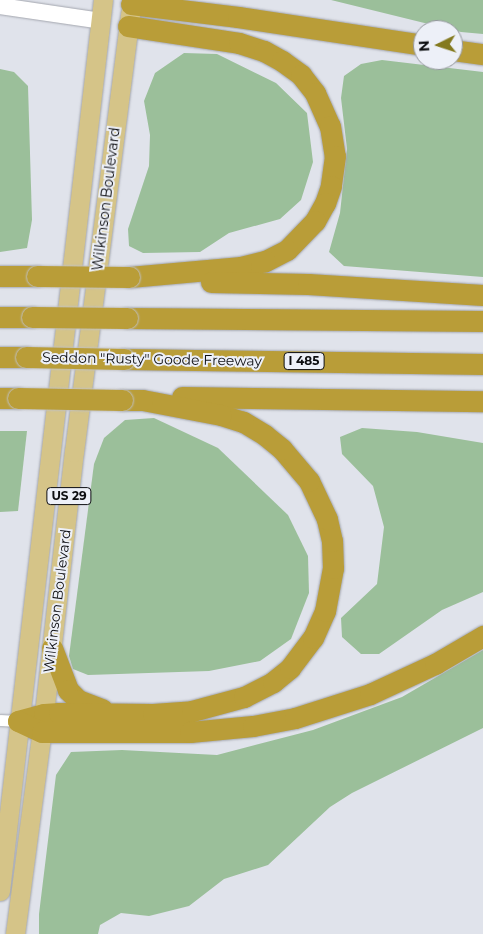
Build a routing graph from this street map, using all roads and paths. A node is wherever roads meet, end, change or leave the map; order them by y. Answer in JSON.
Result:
{"nodes":[{"id":1,"x":101,"y":0,"type":"edge"},
{"id":2,"x":194,"y":0,"type":"edge"},
{"id":3,"x":132,"y":2,"type":"edge"},
{"id":4,"x":0,"y":6,"type":"edge"},
{"id":5,"x":238,"y":17,"type":"junction"},
{"id":6,"x":101,"y":21,"type":"junction"},
{"id":7,"x":128,"y":26,"type":"junction"},
{"id":8,"x":413,"y":43,"type":"edge"},
{"id":9,"x":463,"y":51,"type":"edge"},
{"id":10,"x":483,"y":54,"type":"edge"},
{"id":11,"x":0,"y":276,"type":"edge"},
{"id":12,"x":129,"y":277,"type":"junction"},
{"id":13,"x":483,"y":295,"type":"edge"},
{"id":14,"x":0,"y":317,"type":"edge"},
{"id":15,"x":483,"y":321,"type":"edge"},
{"id":16,"x":0,"y":357,"type":"edge"},
{"id":17,"x":483,"y":364,"type":"edge"},
{"id":18,"x":9,"y":398,"type":"edge"},
{"id":19,"x":132,"y":400,"type":"junction"},
{"id":20,"x":483,"y":401,"type":"edge"},
{"id":21,"x":483,"y":636,"type":"edge"},
{"id":22,"x":52,"y":648,"type":"junction"},
{"id":23,"x":114,"y":713,"type":"junction"},
{"id":24,"x":9,"y":721,"type":"edge"},
{"id":25,"x":43,"y":723,"type":"junction"},
{"id":26,"x":11,"y":788,"type":"junction"},
{"id":27,"x":0,"y":891,"type":"edge"},
{"id":28,"x":4,"y":934,"type":"edge"},
{"id":29,"x":14,"y":934,"type":"edge"}],
"edges":[{"from":1,"to":3,"type":"main road"},
{"from":1,"to":6,"type":"main road","name":"Wilkinson Boulevard","number":"US 29"},
{"from":2,"to":5,"type":"highway"},
{"from":3,"to":5,"type":"highway"},
{"from":3,"to":7,"type":"main road","name":"Wilkinson Boulevard","number":"US 29"},
{"from":4,"to":6,"type":"street"},
{"from":5,"to":8,"type":"highway"},
{"from":6,"to":7,"type":"main road"},
{"from":6,"to":24,"type":"main road","name":"Wilkinson Boulevard","number":"US 29"},
{"from":7,"to":12,"type":"highway"},
{"from":7,"to":22,"type":"main road","name":"Wilkinson Boulevard","number":"US 29"},
{"from":9,"to":10,"type":"highway"},
{"from":11,"to":12,"type":"highway","bridge":true},
{"from":12,"to":13,"type":"highway"},
{"from":14,"to":15,"type":"highway","bridge":true},
{"from":16,"to":17,"type":"highway","name":"Seddon \"Rusty\" Goode Freeway","number":"I 485","bridge":true},
{"from":18,"to":19,"type":"highway","bridge":true},
{"from":19,"to":20,"type":"highway"},
{"from":19,"to":23,"type":"highway"},
{"from":21,"to":25,"type":"highway"},
{"from":22,"to":23,"type":"highway"},
{"from":22,"to":25,"type":"main road","name":"Wilkinson Boulevard","number":"US 29"},
{"from":23,"to":25,"type":"highway"},
{"from":24,"to":25,"type":"highway"},
{"from":24,"to":26,"type":"main road","name":"Wilkinson Boulevard","number":"US 29"},
{"from":25,"to":29,"type":"main road","name":"Wilkinson Boulevard","number":"US 29"},
{"from":26,"to":27,"type":"main road","name":"Wilkinson Boulevard","number":"US 29"},
{"from":26,"to":28,"type":"main road"}]}
